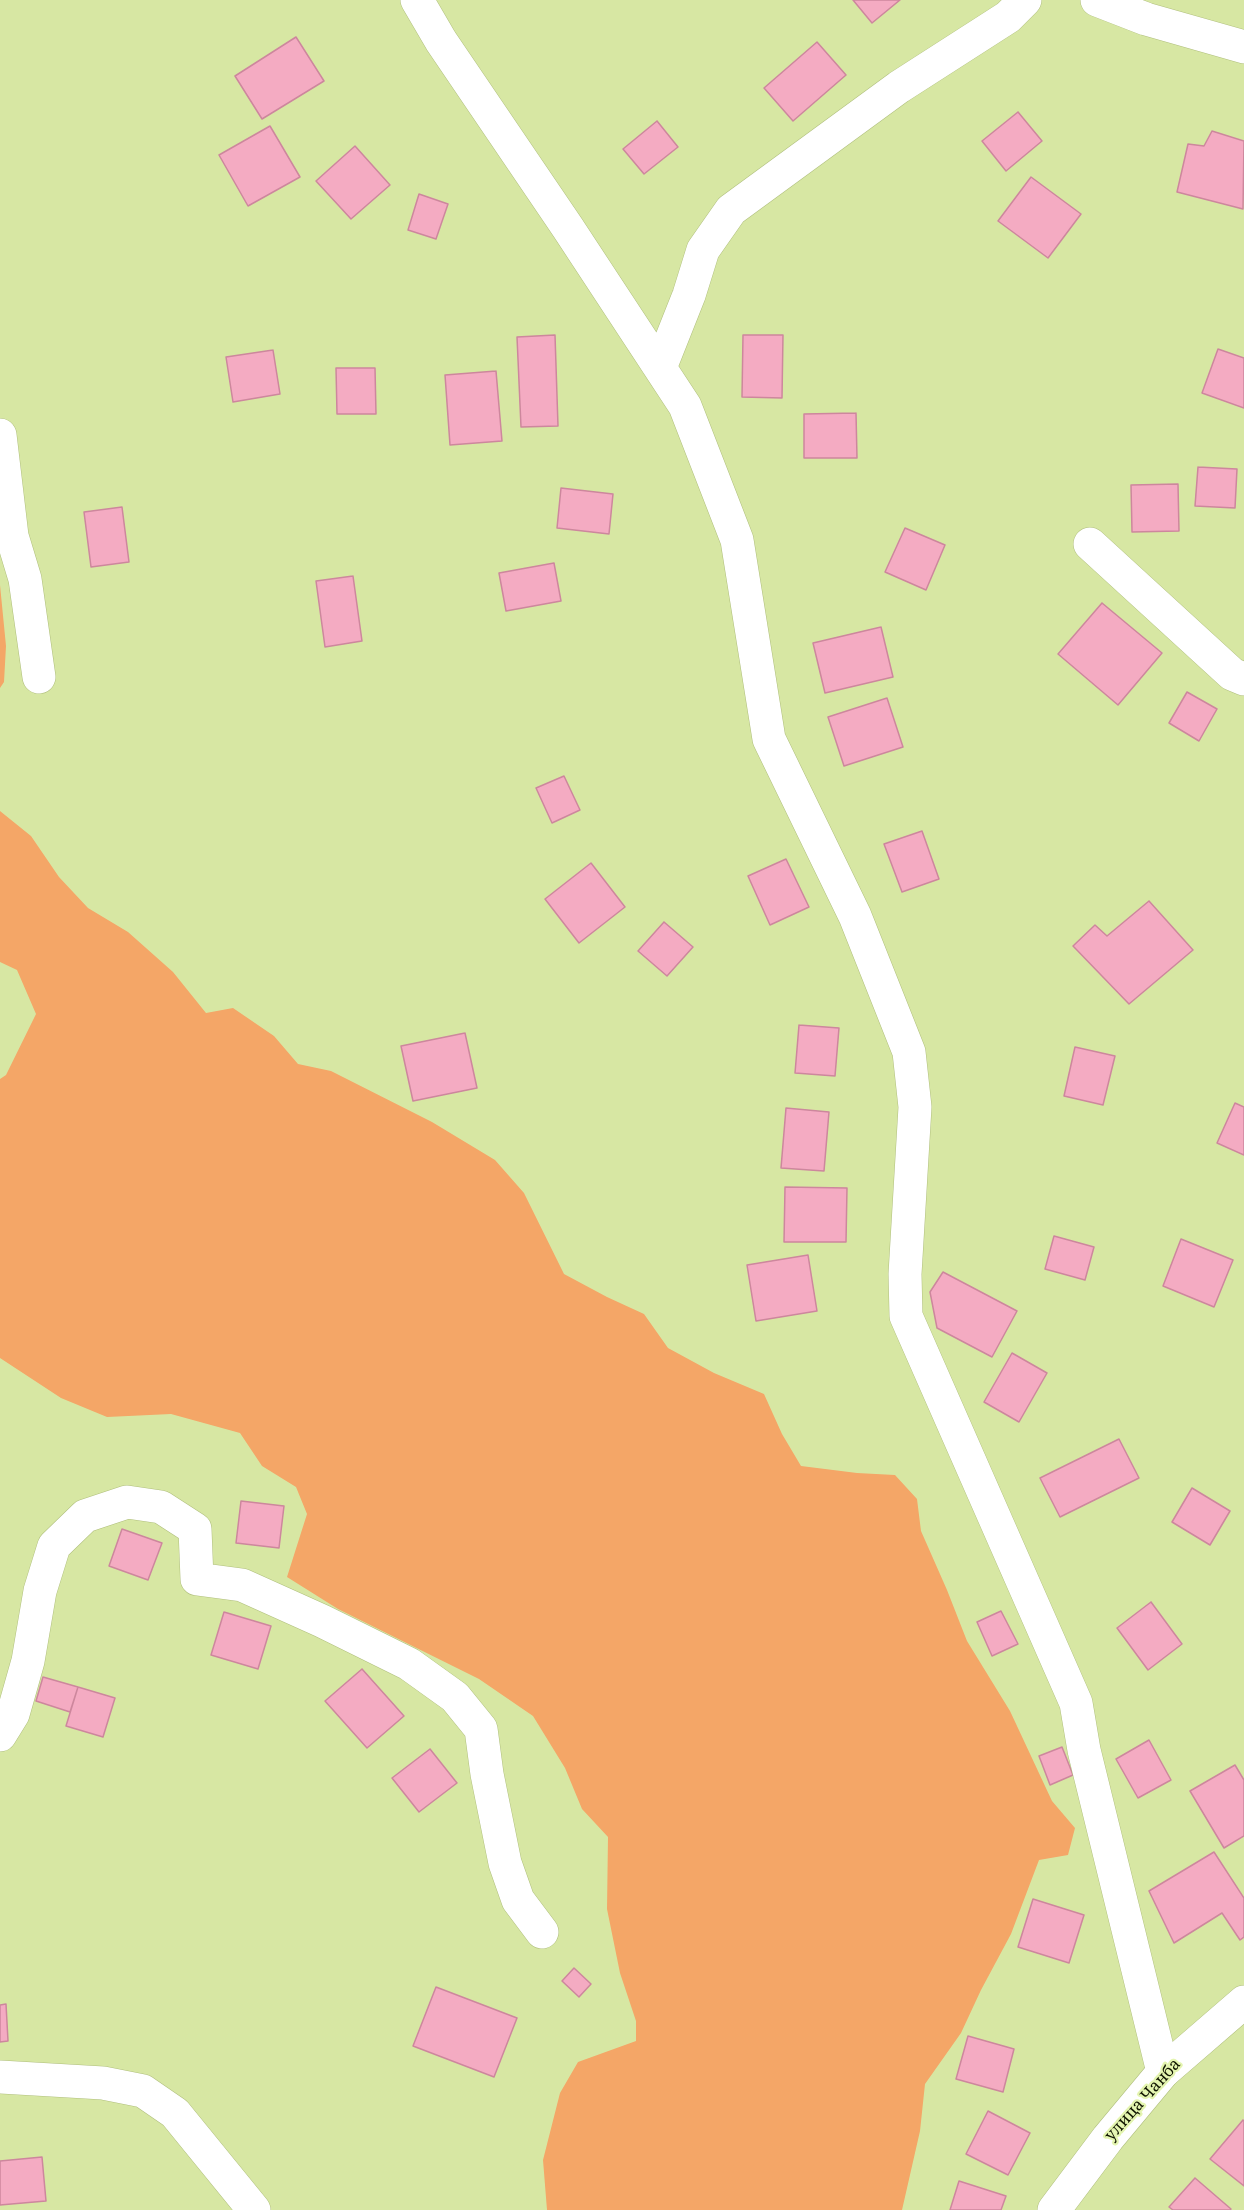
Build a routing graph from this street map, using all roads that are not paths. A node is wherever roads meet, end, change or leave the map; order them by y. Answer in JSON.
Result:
{"nodes":[{"id":1,"x":417,"y":0,"type":"edge"},
{"id":2,"x":1024,"y":0,"type":"edge"},
{"id":3,"x":1097,"y":0,"type":"edge"},
{"id":4,"x":1244,"y":47,"type":"edge"},
{"id":5,"x":660,"y":368,"type":"junction"},
{"id":6,"x":0,"y":435,"type":"edge"},
{"id":7,"x":1090,"y":544,"type":"dead end"},
{"id":8,"x":39,"y":677,"type":"dead end"},
{"id":9,"x":1244,"y":679,"type":"edge"},
{"id":10,"x":0,"y":1735,"type":"edge"},
{"id":11,"x":542,"y":1932,"type":"dead end"},
{"id":12,"x":1244,"y":2002,"type":"edge"},
{"id":13,"x":1163,"y":2072,"type":"junction"},
{"id":14,"x":0,"y":2077,"type":"edge"},
{"id":15,"x":254,"y":2210,"type":"edge"},
{"id":16,"x":1054,"y":2210,"type":"edge"}],
"edges":[{"from":1,"to":5,"type":"street"},
{"from":2,"to":5,"type":"street"},
{"from":3,"to":4,"type":"street"},
{"from":5,"to":13,"type":"street"},
{"from":6,"to":8,"type":"street"},
{"from":7,"to":9,"type":"street"},
{"from":10,"to":11,"type":"street"},
{"from":12,"to":13,"type":"street","name":"улица Чанба"},
{"from":13,"to":16,"type":"street","name":"улица Чанба"},
{"from":14,"to":15,"type":"street"}]}
